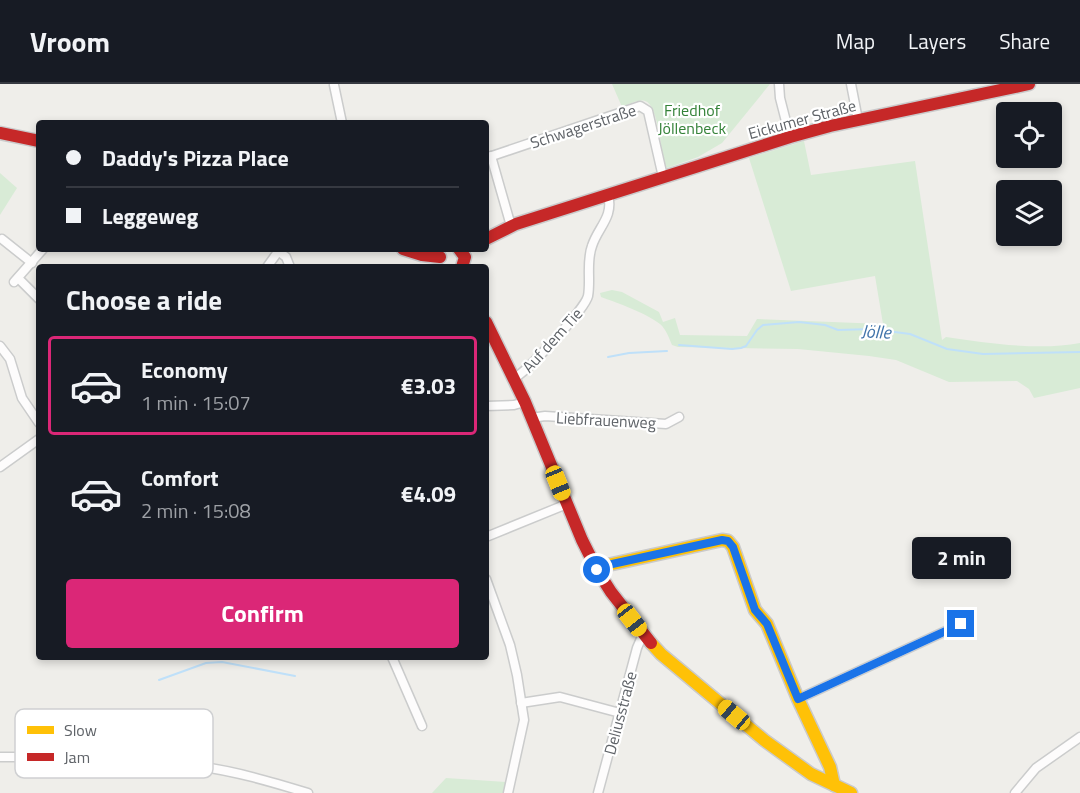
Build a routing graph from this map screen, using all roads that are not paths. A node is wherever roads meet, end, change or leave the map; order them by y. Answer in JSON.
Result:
{"nodes":[{"id":1,"x":779,"y":84,"type":"edge"},
{"id":2,"x":850,"y":84,"type":"edge"},
{"id":3,"x":1029,"y":84,"type":"edge"},
{"id":4,"x":334,"y":85,"type":"edge"},
{"id":5,"x":999,"y":87,"type":"edge"},
{"id":6,"x":341,"y":120,"type":"edge"},
{"id":7,"x":858,"y":120,"type":"junction"},
{"id":8,"x":0,"y":133,"type":"edge"},
{"id":9,"x":790,"y":137,"type":"junction"},
{"id":10,"x":36,"y":140,"type":"edge"},
{"id":11,"x":489,"y":157,"type":"edge"},
{"id":12,"x":489,"y":160,"type":"edge"},
{"id":13,"x":663,"y":177,"type":"junction"},
{"id":14,"x":608,"y":195,"type":"junction"},
{"id":15,"x":511,"y":226,"type":"junction"},
{"id":16,"x":489,"y":237,"type":"edge"},
{"id":17,"x":2,"y":239,"type":"dead end"},
{"id":18,"x":40,"y":252,"type":"edge"},
{"id":19,"x":412,"y":252,"type":"edge"},
{"id":20,"x":443,"y":258,"type":"edge"},
{"id":21,"x":32,"y":262,"type":"junction"},
{"id":22,"x":36,"y":297,"type":"edge"},
{"id":23,"x":489,"y":328,"type":"edge"},
{"id":24,"x":0,"y":346,"type":"edge"},
{"id":25,"x":514,"y":378,"type":"junction"},
{"id":26,"x":525,"y":402,"type":"junction"},
{"id":27,"x":489,"y":406,"type":"edge"},
{"id":28,"x":679,"y":417,"type":"dead end"},
{"id":29,"x":531,"y":418,"type":"junction"},
{"id":30,"x":36,"y":419,"type":"edge"},
{"id":31,"x":36,"y":441,"type":"edge"},
{"id":32,"x":0,"y":467,"type":"edge"},
{"id":33,"x":567,"y":504,"type":"junction"},
{"id":34,"x":489,"y":536,"type":"edge"},
{"id":35,"x":597,"y":570,"type":"junction"},
{"id":36,"x":489,"y":587,"type":"edge"},
{"id":37,"x":961,"y":624,"type":"dead end"},
{"id":38,"x":643,"y":634,"type":"junction"},
{"id":39,"x":393,"y":660,"type":"edge"},
{"id":40,"x":798,"y":699,"type":"junction"},
{"id":41,"x":521,"y":704,"type":"junction"},
{"id":42,"x":620,"y":713,"type":"junction"},
{"id":43,"x":422,"y":726,"type":"dead end"},
{"id":44,"x":1080,"y":737,"type":"edge"},
{"id":45,"x":0,"y":757,"type":"edge"},
{"id":46,"x":15,"y":757,"type":"edge"},
{"id":47,"x":213,"y":769,"type":"edge"},
{"id":48,"x":834,"y":785,"type":"junction"},
{"id":49,"x":309,"y":793,"type":"edge"},
{"id":50,"x":508,"y":793,"type":"edge"},
{"id":51,"x":598,"y":793,"type":"edge"},
{"id":52,"x":851,"y":793,"type":"edge"},
{"id":53,"x":1015,"y":793,"type":"edge"}],
"edges":[{"from":1,"to":9,"type":"street"},
{"from":2,"to":7,"type":"street"},
{"from":3,"to":5,"type":"main road","name":"Eickumer Straße"},
{"from":4,"to":6,"type":"street"},
{"from":5,"to":7,"type":"main road","name":"Eickumer Straße"},
{"from":7,"to":9,"type":"main road","name":"Eickumer Straße"},
{"from":8,"to":10,"type":"main road"},
{"from":9,"to":13,"type":"main road","name":"Eickumer Straße"},
{"from":11,"to":13,"type":"street","name":"Schwagerstraße"},
{"from":12,"to":15,"type":"street"},
{"from":13,"to":14,"type":"main road","name":"Eickumer Straße"},
{"from":14,"to":15,"type":"main road","name":"Eickumer Straße"},
{"from":14,"to":25,"type":"street","name":"Auf dem Tie"},
{"from":15,"to":16,"type":"main road","name":"Eickumer Straße"},
{"from":17,"to":21,"type":"street"},
{"from":18,"to":21,"type":"street"},
{"from":19,"to":20,"type":"main road"},
{"from":21,"to":22,"type":"street"},
{"from":23,"to":25,"type":"main road"},
{"from":24,"to":30,"type":"street"},
{"from":25,"to":26,"type":"main road"},
{"from":26,"to":27,"type":"street"},
{"from":26,"to":29,"type":"main road"},
{"from":28,"to":29,"type":"street","name":"Liebfrauenweg"},
{"from":29,"to":33,"type":"main road"},
{"from":31,"to":32,"type":"street"},
{"from":33,"to":34,"type":"street"},
{"from":33,"to":35,"type":"main road"},
{"from":35,"to":38,"type":"main road"},
{"from":35,"to":40,"type":"main road"},
{"from":36,"to":41,"type":"street"},
{"from":37,"to":40,"type":"street"},
{"from":38,"to":42,"type":"street","name":"Deliusstraße"},
{"from":38,"to":48,"type":"main road"},
{"from":39,"to":43,"type":"street"},
{"from":40,"to":48,"type":"main road"},
{"from":41,"to":42,"type":"street"},
{"from":41,"to":50,"type":"street"},
{"from":42,"to":51,"type":"street","name":"Deliusstraße"},
{"from":44,"to":53,"type":"street"},
{"from":45,"to":46,"type":"street"},
{"from":47,"to":49,"type":"street"},
{"from":48,"to":52,"type":"main road"}]}
